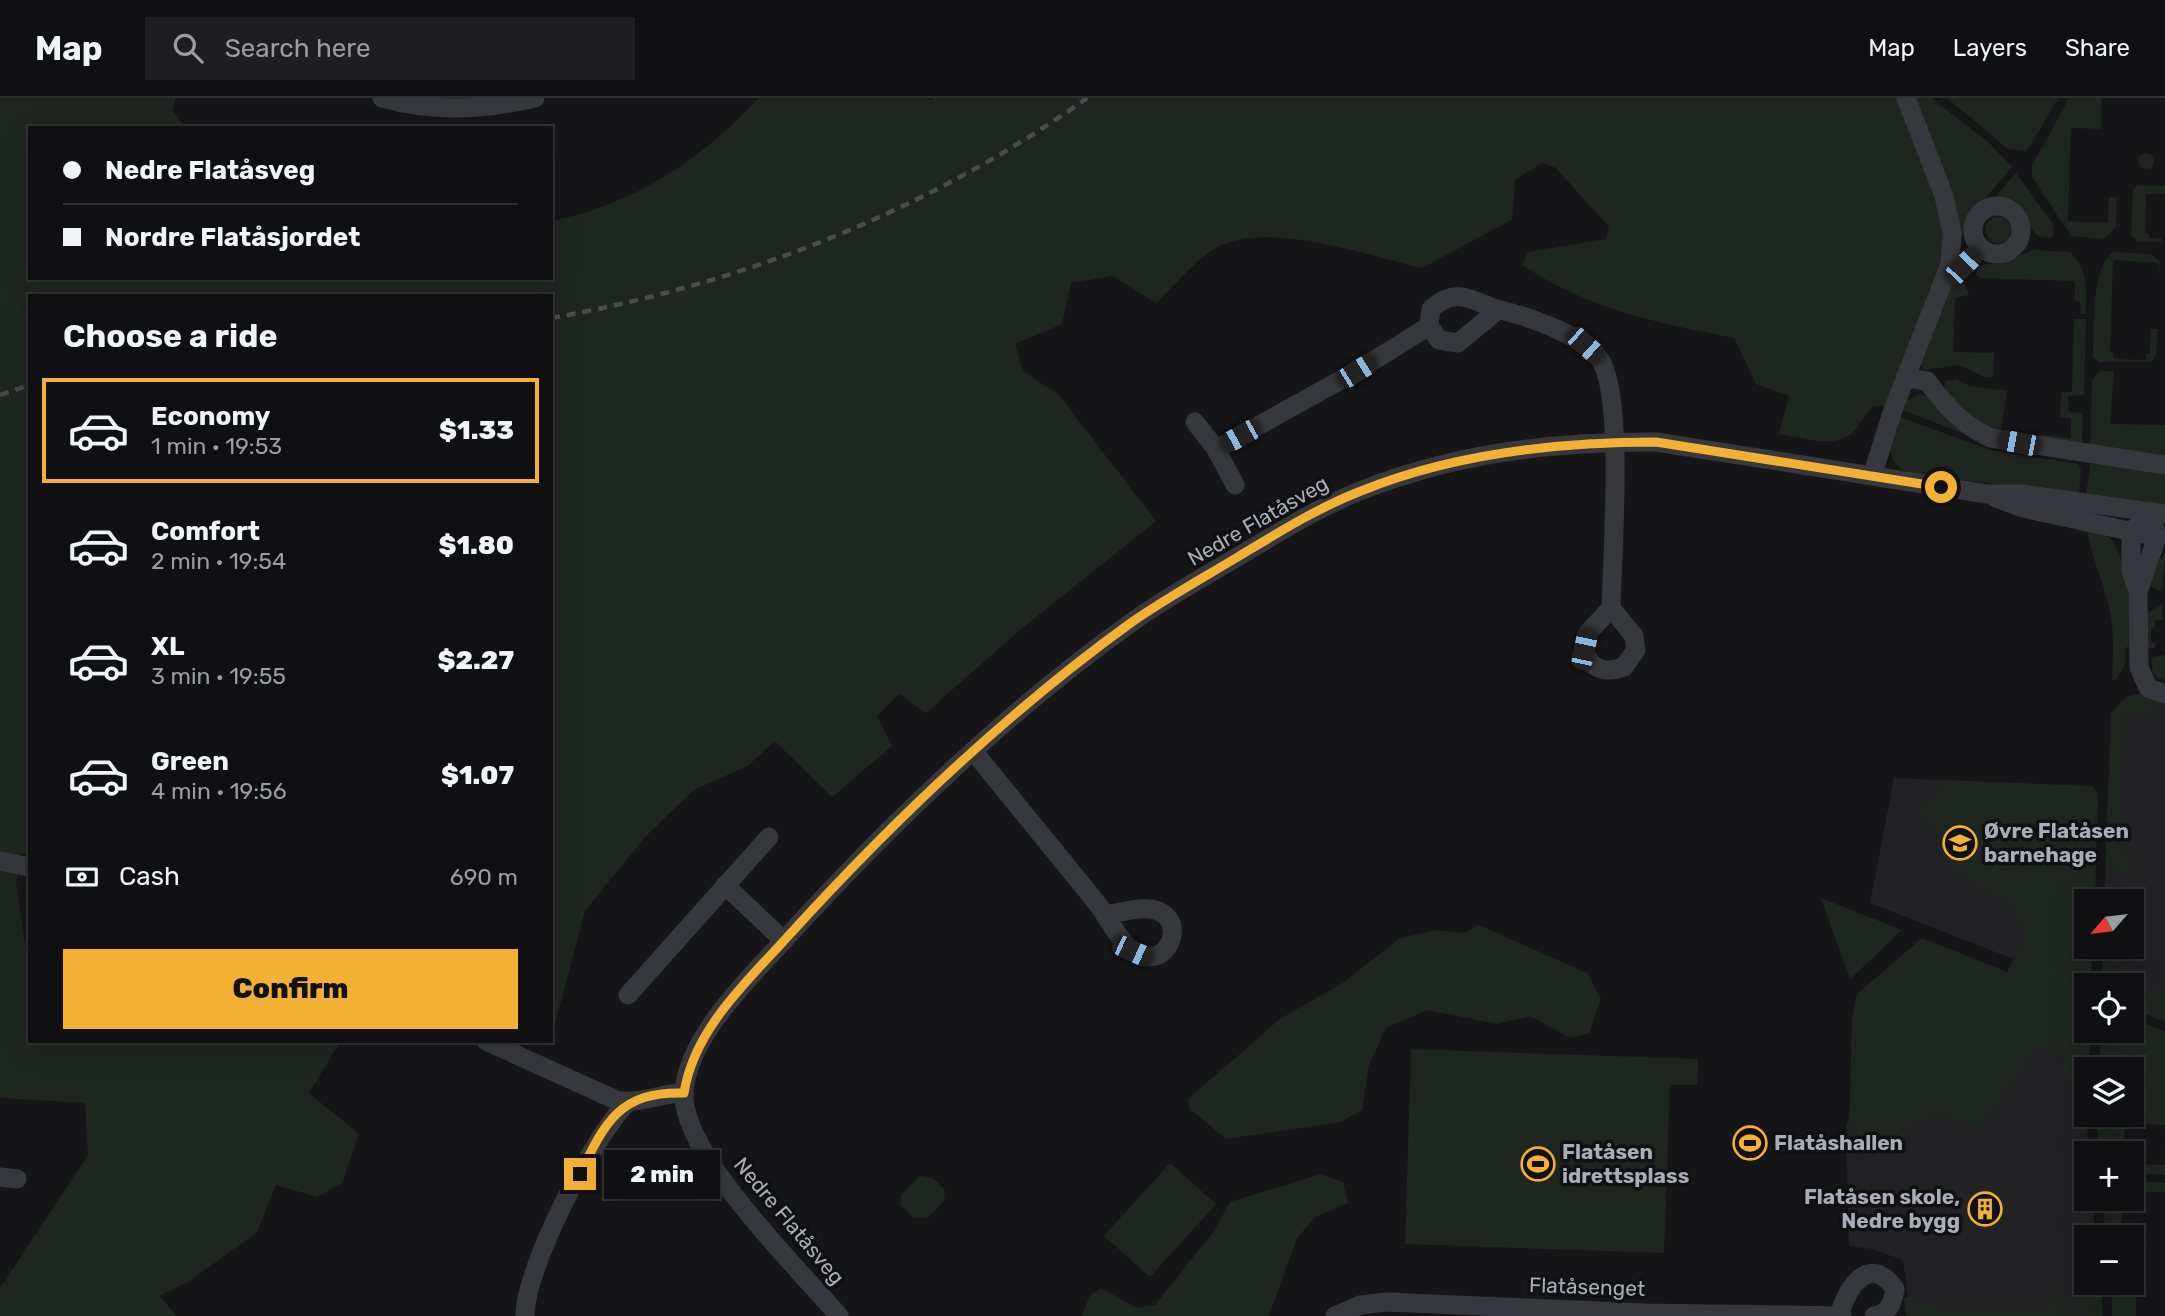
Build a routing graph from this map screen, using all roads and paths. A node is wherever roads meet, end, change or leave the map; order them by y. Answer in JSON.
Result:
{"nodes":[{"id":1,"x":382,"y":98,"type":"edge"},
{"id":2,"x":534,"y":98,"type":"edge"},
{"id":3,"x":1906,"y":98,"type":"edge"},
{"id":4,"x":1981,"y":247,"type":"dead end"},
{"id":5,"x":1950,"y":264,"type":"junction"},
{"id":6,"x":1497,"y":310,"type":"junction"},
{"id":7,"x":1429,"y":326,"type":"junction"},
{"id":8,"x":1906,"y":378,"type":"junction"},
{"id":9,"x":1195,"y":422,"type":"dead end"},
{"id":10,"x":1614,"y":441,"type":"junction"},
{"id":11,"x":1216,"y":449,"type":"junction"},
{"id":12,"x":2165,"y":465,"type":"edge"},
{"id":13,"x":1872,"y":476,"type":"junction"},
{"id":14,"x":1235,"y":485,"type":"dead end"},
{"id":15,"x":2059,"y":507,"type":"junction"},
{"id":16,"x":2157,"y":513,"type":"edge"},
{"id":17,"x":2132,"y":532,"type":"junction"},
{"id":18,"x":2161,"y":537,"type":"edge"},
{"id":19,"x":2138,"y":592,"type":"junction"},
{"id":20,"x":1611,"y":608,"type":"dead end"},
{"id":21,"x":2165,"y":695,"type":"edge"},
{"id":22,"x":974,"y":752,"type":"junction"},
{"id":23,"x":769,"y":837,"type":"dead end"},
{"id":24,"x":0,"y":861,"type":"edge"},
{"id":25,"x":28,"y":867,"type":"edge"},
{"id":26,"x":725,"y":885,"type":"junction"},
{"id":27,"x":1106,"y":915,"type":"dead end"},
{"id":28,"x":784,"y":941,"type":"junction"},
{"id":29,"x":628,"y":995,"type":"dead end"},
{"id":30,"x":491,"y":1043,"type":"edge"},
{"id":31,"x":684,"y":1093,"type":"junction"},
{"id":32,"x":627,"y":1102,"type":"junction"},
{"id":33,"x":526,"y":1316,"type":"edge"},
{"id":34,"x":839,"y":1316,"type":"edge"},
{"id":35,"x":1335,"y":1316,"type":"edge"},
{"id":36,"x":1841,"y":1316,"type":"edge"},
{"id":37,"x":1874,"y":1316,"type":"edge"}],
"edges":[{"from":1,"to":2,"type":"street"},
{"from":3,"to":5,"type":"street"},
{"from":4,"to":5,"type":"street"},
{"from":5,"to":8,"type":"street"},
{"from":6,"to":7,"type":"street"},
{"from":6,"to":7,"type":"street"},
{"from":6,"to":10,"type":"street"},
{"from":7,"to":11,"type":"street"},
{"from":8,"to":12,"type":"street"},
{"from":8,"to":13,"type":"street"},
{"from":9,"to":11,"type":"street","name":"Nedre Flatåsveg"},
{"from":10,"to":13,"type":"street","name":"Nedre Flatåsveg"},
{"from":10,"to":20,"type":"street"},
{"from":10,"to":22,"type":"street","name":"Nedre Flatåsveg"},
{"from":11,"to":14,"type":"street","name":"Nedre Flatåsveg"},
{"from":13,"to":15,"type":"street","name":"Nedre Flatåsveg"},
{"from":15,"to":16,"type":"street","name":"Nedre Flatåsveg"},
{"from":15,"to":17,"type":"street","name":"Nedre Flatåsveg"},
{"from":16,"to":17,"type":"street"},
{"from":16,"to":18,"type":"street"},
{"from":17,"to":18,"type":"street","name":"Nedre Flatåsveg"},
{"from":17,"to":19,"type":"street"},
{"from":18,"to":19,"type":"street"},
{"from":19,"to":21,"type":"street"},
{"from":22,"to":27,"type":"street"},
{"from":22,"to":28,"type":"street","name":"Nedre Flatåsveg"},
{"from":23,"to":26,"type":"street"},
{"from":24,"to":25,"type":"street"},
{"from":26,"to":28,"type":"street"},
{"from":26,"to":29,"type":"street"},
{"from":28,"to":31,"type":"street","name":"Nedre Flatåsveg"},
{"from":30,"to":32,"type":"street"},
{"from":31,"to":32,"type":"street"},
{"from":31,"to":34,"type":"street","name":"Nedre Flatåsveg"},
{"from":32,"to":33,"type":"street"},
{"from":35,"to":36,"type":"street","name":"Flatåsenget"},
{"from":36,"to":37,"type":"street","name":"Flatåsenget"}]}
